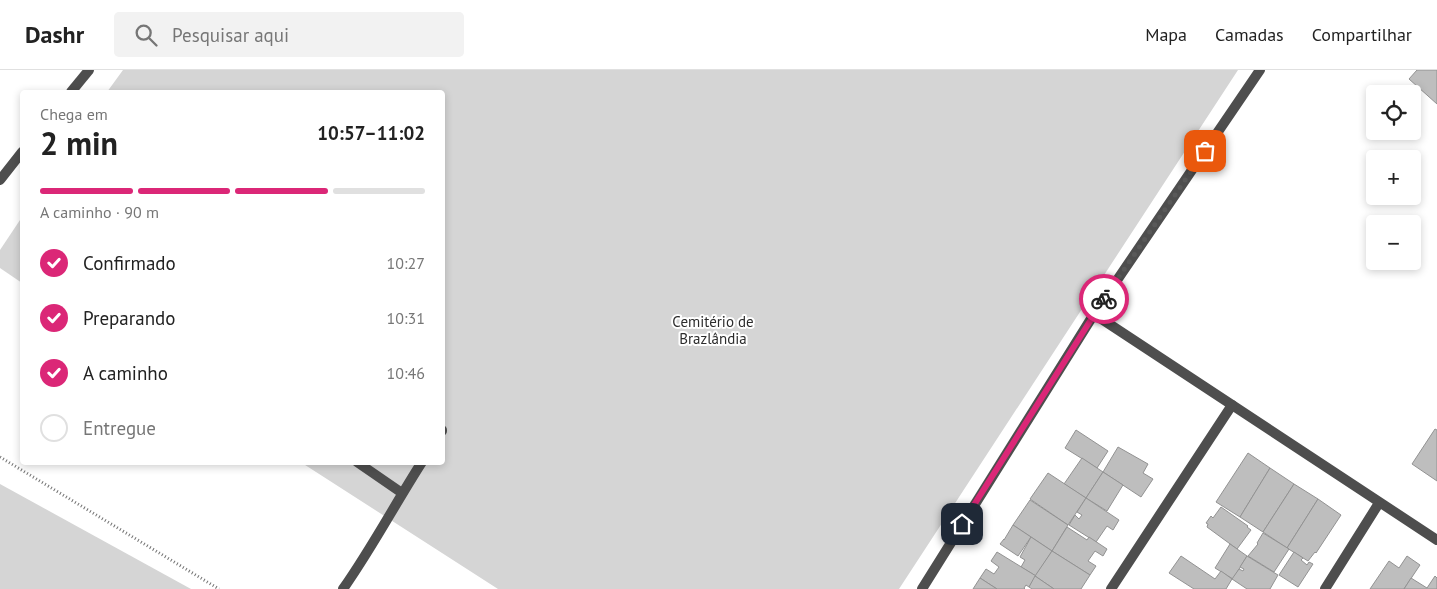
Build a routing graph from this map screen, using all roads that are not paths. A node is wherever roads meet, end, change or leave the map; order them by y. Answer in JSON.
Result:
{"nodes":[{"id":1,"x":89,"y":70,"type":"edge"},
{"id":2,"x":1260,"y":70,"type":"edge"},
{"id":3,"x":73,"y":90,"type":"edge"},
{"id":4,"x":20,"y":155,"type":"edge"},
{"id":5,"x":0,"y":180,"type":"edge"},
{"id":6,"x":1094,"y":314,"type":"junction"},
{"id":7,"x":1232,"y":405,"type":"junction"},
{"id":8,"x":361,"y":465,"type":"edge"},
{"id":9,"x":420,"y":465,"type":"edge"},
{"id":10,"x":402,"y":493,"type":"junction"},
{"id":11,"x":1379,"y":503,"type":"junction"},
{"id":12,"x":1437,"y":540,"type":"edge"},
{"id":13,"x":343,"y":589,"type":"edge"},
{"id":14,"x":922,"y":589,"type":"edge"},
{"id":15,"x":1111,"y":589,"type":"edge"},
{"id":16,"x":1325,"y":589,"type":"edge"}],
"edges":[{"from":1,"to":3,"type":"street"},
{"from":2,"to":6,"type":"street"},
{"from":4,"to":5,"type":"street"},
{"from":6,"to":7,"type":"street"},
{"from":6,"to":14,"type":"street"},
{"from":7,"to":11,"type":"street"},
{"from":7,"to":15,"type":"street"},
{"from":8,"to":10,"type":"street"},
{"from":9,"to":10,"type":"street"},
{"from":10,"to":13,"type":"street"},
{"from":11,"to":12,"type":"street"},
{"from":11,"to":16,"type":"street"}]}
